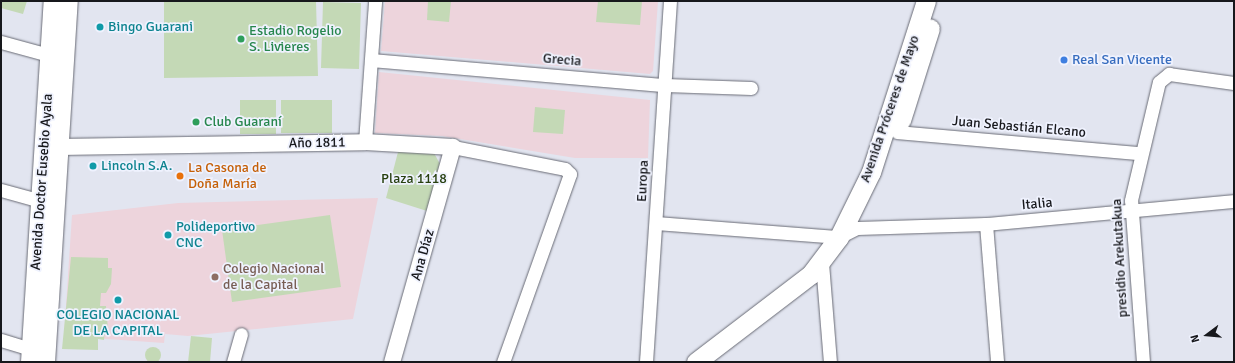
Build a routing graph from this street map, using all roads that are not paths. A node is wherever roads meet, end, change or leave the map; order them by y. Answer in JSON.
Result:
{"nodes":[{"id":1,"x":53,"y":1,"type":"edge"},
{"id":2,"x":68,"y":1,"type":"edge"},
{"id":3,"x":374,"y":1,"type":"edge"},
{"id":4,"x":670,"y":1,"type":"edge"},
{"id":5,"x":926,"y":1,"type":"edge"},
{"id":6,"x":938,"y":1,"type":"edge"},
{"id":7,"x":1,"y":42,"type":"edge"},
{"id":8,"x":57,"y":57,"type":"junction"},
{"id":9,"x":370,"y":60,"type":"junction"},
{"id":10,"x":1234,"y":83,"type":"edge"},
{"id":11,"x":664,"y":85,"type":"junction"},
{"id":12,"x":751,"y":88,"type":"dead end"},
{"id":13,"x":897,"y":132,"type":"junction"},
{"id":14,"x":365,"y":142,"type":"junction"},
{"id":15,"x":453,"y":147,"type":"junction"},
{"id":16,"x":59,"y":148,"type":"junction"},
{"id":17,"x":1139,"y":153,"type":"junction"},
{"id":18,"x":1,"y":190,"type":"edge"},
{"id":19,"x":41,"y":201,"type":"junction"},
{"id":20,"x":1234,"y":201,"type":"edge"},
{"id":21,"x":1132,"y":211,"type":"junction"},
{"id":22,"x":656,"y":223,"type":"junction"},
{"id":23,"x":986,"y":224,"type":"junction"},
{"id":24,"x":847,"y":233,"type":"junction"},
{"id":25,"x":822,"y":270,"type":"junction"},
{"id":26,"x":241,"y":334,"type":"dead end"},
{"id":27,"x":1,"y":340,"type":"edge"},
{"id":28,"x":38,"y":356,"type":"edge"},
{"id":29,"x":233,"y":362,"type":"edge"},
{"id":30,"x":392,"y":362,"type":"edge"},
{"id":31,"x":504,"y":362,"type":"edge"},
{"id":32,"x":646,"y":362,"type":"edge"},
{"id":33,"x":696,"y":362,"type":"edge"},
{"id":34,"x":715,"y":362,"type":"edge"},
{"id":35,"x":830,"y":362,"type":"edge"},
{"id":36,"x":997,"y":362,"type":"edge"},
{"id":37,"x":1143,"y":362,"type":"edge"}],
"edges":[{"from":1,"to":8,"type":"highway","name":"Avenida Doctor Eusebio Ayala"},
{"from":2,"to":8,"type":"highway","name":"Avenida Doctor Eusebio Ayala"},
{"from":3,"to":9,"type":"street"},
{"from":4,"to":11,"type":"street","name":"Europa"},
{"from":5,"to":24,"type":"highway","name":"Avenida Próceres de Mayo"},
{"from":6,"to":13,"type":"highway","name":"Avenida Próceres de Mayo"},
{"from":7,"to":8,"type":"street"},
{"from":8,"to":16,"type":"highway","name":"Avenida Doctor Eusebio Ayala"},
{"from":8,"to":19,"type":"highway","name":"Avenida Doctor Eusebio Ayala"},
{"from":9,"to":11,"type":"street","name":"Grecia"},
{"from":9,"to":14,"type":"street"},
{"from":10,"to":17,"type":"street","name":"presidio Arekutakua"},
{"from":11,"to":12,"type":"street","name":"Grecia"},
{"from":11,"to":22,"type":"street","name":"Europa"},
{"from":13,"to":17,"type":"street","name":"Juan Sebastián Elcano"},
{"from":13,"to":24,"type":"highway","name":"Avenida Próceres de Mayo"},
{"from":14,"to":15,"type":"main road","name":"Año 1811"},
{"from":14,"to":16,"type":"main road","name":"Año 1811"},
{"from":15,"to":30,"type":"main road","name":"Ana Díaz"},
{"from":15,"to":31,"type":"street","name":"Año 1811"},
{"from":16,"to":28,"type":"highway","name":"Avenida Doctor Eusebio Ayala"},
{"from":17,"to":21,"type":"street","name":"presidio Arekutakua"},
{"from":18,"to":19,"type":"street"},
{"from":19,"to":28,"type":"highway","name":"Avenida Doctor Eusebio Ayala"},
{"from":20,"to":21,"type":"street","name":"Italia"},
{"from":21,"to":23,"type":"street","name":"Italia"},
{"from":21,"to":37,"type":"street","name":"presidio Arekutakua"},
{"from":22,"to":24,"type":"street","name":"Italia"},
{"from":22,"to":32,"type":"street","name":"Europa"},
{"from":23,"to":24,"type":"street","name":"Italia"},
{"from":23,"to":36,"type":"street"},
{"from":24,"to":25,"type":"highway","name":"Avenida Próceres de Mayo"},
{"from":25,"to":33,"type":"highway","name":"Avenida Próceres de Mayo"},
{"from":25,"to":34,"type":"highway","name":"Avenida Próceres de Mayo"},
{"from":25,"to":35,"type":"street"},
{"from":26,"to":29,"type":"street"},
{"from":27,"to":28,"type":"street"}]}
